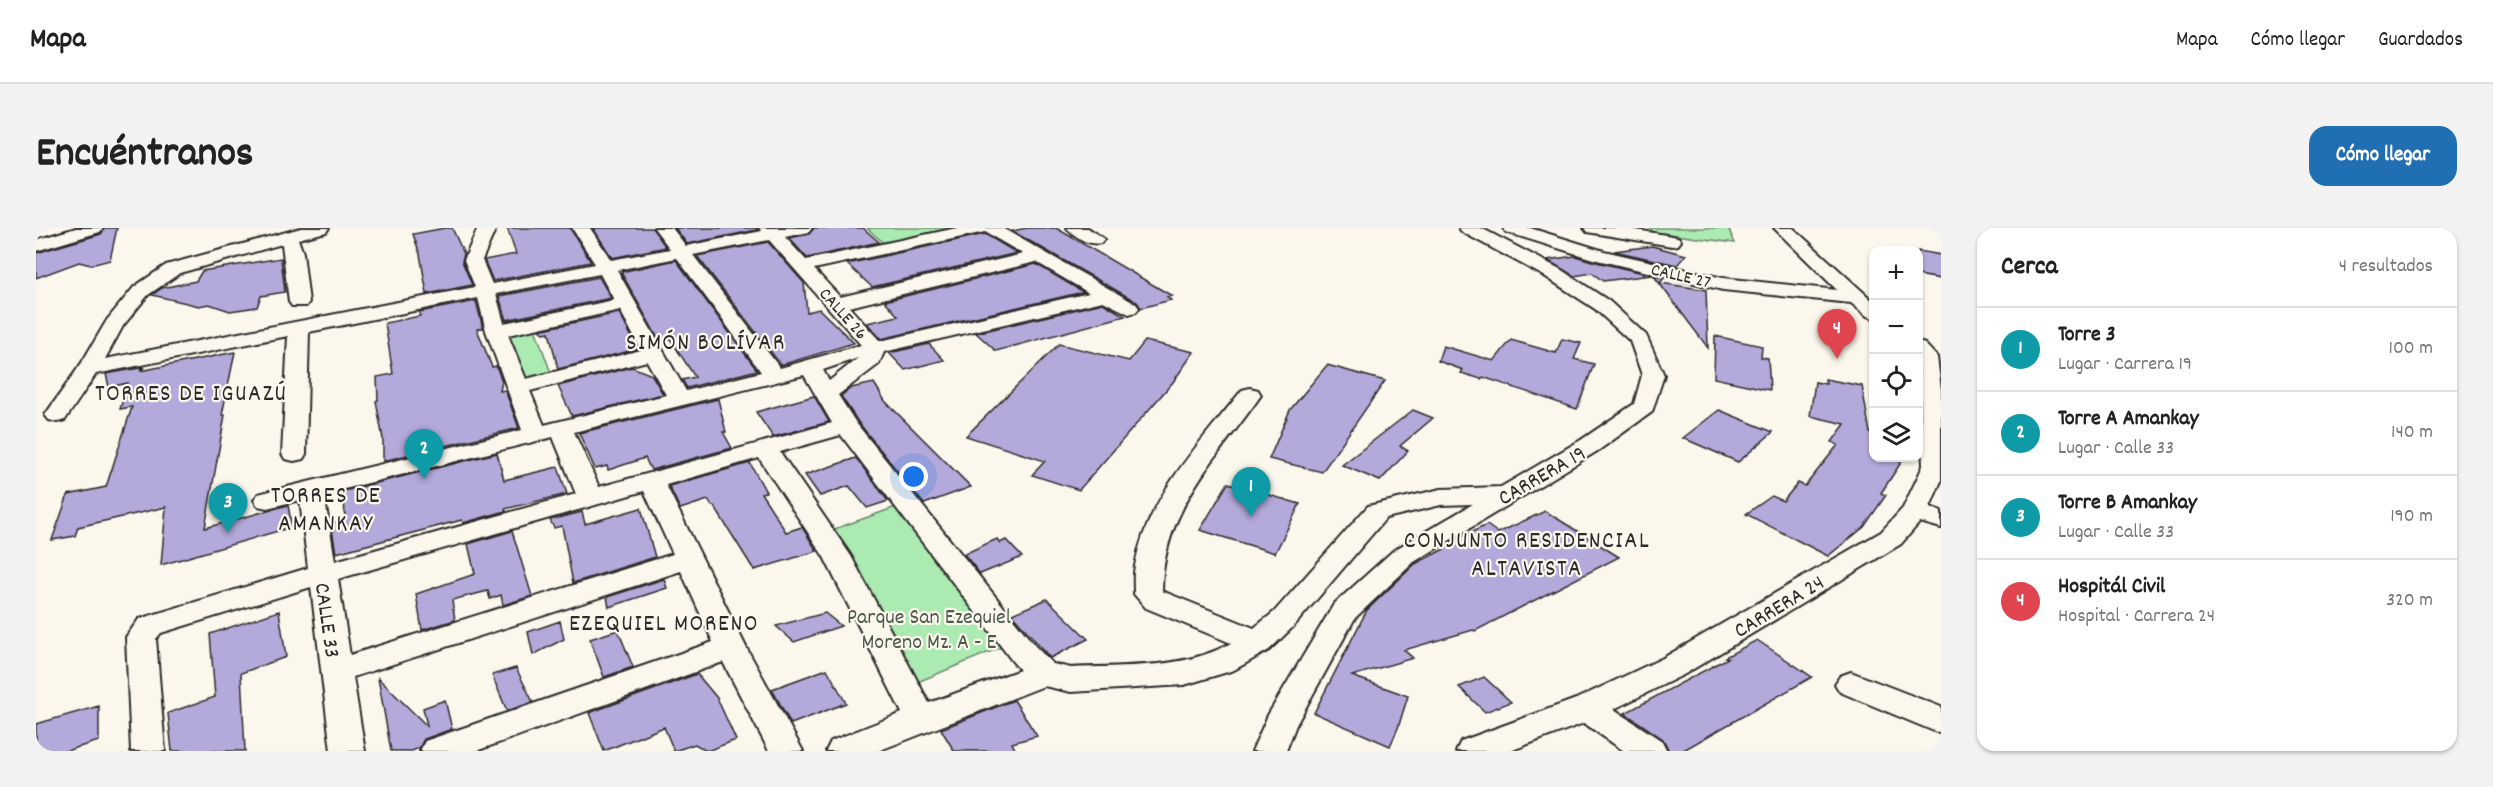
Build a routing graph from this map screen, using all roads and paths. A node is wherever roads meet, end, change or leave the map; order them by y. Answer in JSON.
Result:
{"nodes":[{"id":1,"x":94,"y":228,"type":"edge"},
{"id":2,"x":320,"y":228,"type":"edge"},
{"id":3,"x":487,"y":228,"type":"edge"},
{"id":4,"x":581,"y":228,"type":"edge"},
{"id":5,"x":663,"y":228,"type":"edge"},
{"id":6,"x":802,"y":228,"type":"edge"},
{"id":7,"x":981,"y":228,"type":"edge"},
{"id":8,"x":990,"y":228,"type":"edge"},
{"id":9,"x":1076,"y":228,"type":"edge"},
{"id":10,"x":1468,"y":228,"type":"edge"},
{"id":11,"x":1593,"y":228,"type":"edge"},
{"id":12,"x":1783,"y":228,"type":"edge"},
{"id":13,"x":1517,"y":229,"type":"edge"},
{"id":14,"x":771,"y":231,"type":"edge"},
{"id":15,"x":289,"y":237,"type":"junction"},
{"id":16,"x":1095,"y":239,"type":"dead end"},
{"id":17,"x":1672,"y":242,"type":"dead end"},
{"id":18,"x":36,"y":246,"type":"edge"},
{"id":19,"x":680,"y":253,"type":"junction"},
{"id":20,"x":1038,"y":256,"type":"junction"},
{"id":21,"x":802,"y":266,"type":"junction"},
{"id":22,"x":606,"y":267,"type":"junction"},
{"id":23,"x":486,"y":292,"type":"junction"},
{"id":24,"x":1105,"y":295,"type":"junction"},
{"id":25,"x":1856,"y":298,"type":"junction"},
{"id":26,"x":298,"y":302,"type":"dead end"},
{"id":27,"x":626,"y":303,"type":"junction"},
{"id":28,"x":836,"y":304,"type":"junction"},
{"id":29,"x":1129,"y":308,"type":"dead end"},
{"id":30,"x":1869,"y":308,"type":"edge"},
{"id":31,"x":299,"y":327,"type":"junction"},
{"id":32,"x":496,"y":331,"type":"junction"},
{"id":33,"x":875,"y":348,"type":"junction"},
{"id":34,"x":655,"y":353,"type":"junction"},
{"id":35,"x":1929,"y":355,"type":"edge"},
{"id":36,"x":810,"y":367,"type":"junction"},
{"id":37,"x":89,"y":369,"type":"junction"},
{"id":38,"x":774,"y":375,"type":"junction"},
{"id":39,"x":517,"y":387,"type":"junction"},
{"id":40,"x":826,"y":394,"type":"junction"},
{"id":41,"x":1250,"y":395,"type":"dead end"},
{"id":42,"x":679,"y":399,"type":"junction"},
{"id":43,"x":57,"y":415,"type":"dead end"},
{"id":44,"x":846,"y":426,"type":"junction"},
{"id":45,"x":561,"y":429,"type":"junction"},
{"id":46,"x":536,"y":435,"type":"junction"},
{"id":47,"x":766,"y":450,"type":"junction"},
{"id":48,"x":294,"y":454,"type":"dead end"},
{"id":49,"x":652,"y":481,"type":"junction"},
{"id":50,"x":311,"y":489,"type":"junction"},
{"id":51,"x":1503,"y":495,"type":"junction"},
{"id":52,"x":591,"y":498,"type":"junction"},
{"id":53,"x":267,"y":500,"type":"dead end"},
{"id":54,"x":1928,"y":516,"type":"edge"},
{"id":55,"x":688,"y":560,"type":"junction"},
{"id":56,"x":322,"y":574,"type":"junction"},
{"id":57,"x":1258,"y":642,"type":"junction"},
{"id":58,"x":731,"y":647,"type":"junction"},
{"id":59,"x":336,"y":670,"type":"junction"},
{"id":60,"x":1043,"y":674,"type":"junction"},
{"id":61,"x":1851,"y":684,"type":"dead end"},
{"id":62,"x":1587,"y":708,"type":"junction"},
{"id":63,"x":921,"y":719,"type":"junction"},
{"id":64,"x":1941,"y":721,"type":"edge"},
{"id":65,"x":148,"y":751,"type":"edge"},
{"id":66,"x":348,"y":751,"type":"edge"},
{"id":67,"x":437,"y":751,"type":"edge"},
{"id":68,"x":786,"y":751,"type":"edge"},
{"id":69,"x":843,"y":751,"type":"edge"},
{"id":70,"x":1269,"y":751,"type":"edge"},
{"id":71,"x":1473,"y":751,"type":"edge"},
{"id":72,"x":1650,"y":751,"type":"edge"}],
"edges":[{"from":1,"to":18,"type":"street"},
{"from":2,"to":15,"type":"street"},
{"from":3,"to":23,"type":"street"},
{"from":4,"to":22,"type":"street"},
{"from":5,"to":19,"type":"street"},
{"from":6,"to":14,"type":"street"},
{"from":7,"to":21,"type":"street"},
{"from":8,"to":20,"type":"street"},
{"from":9,"to":16,"type":"street"},
{"from":10,"to":51,"type":"street","name":"CARRERA 19"},
{"from":11,"to":17,"type":"street"},
{"from":12,"to":25,"type":"street"},
{"from":13,"to":25,"type":"street","name":"CALLE 27"},
{"from":14,"to":19,"type":"street"},
{"from":14,"to":21,"type":"street","name":"CALLE 26"},
{"from":15,"to":26,"type":"street"},
{"from":15,"to":37,"type":"street"},
{"from":19,"to":22,"type":"street"},
{"from":19,"to":38,"type":"street"},
{"from":20,"to":24,"type":"street"},
{"from":20,"to":28,"type":"street"},
{"from":21,"to":28,"type":"street","name":"CALLE 26"},
{"from":22,"to":23,"type":"street"},
{"from":22,"to":27,"type":"street"},
{"from":23,"to":31,"type":"street"},
{"from":23,"to":32,"type":"street"},
{"from":24,"to":29,"type":"street"},
{"from":24,"to":33,"type":"street"},
{"from":25,"to":30,"type":"street"},
{"from":27,"to":32,"type":"street"},
{"from":27,"to":34,"type":"street"},
{"from":28,"to":33,"type":"street","name":"CALLE 26"},
{"from":31,"to":37,"type":"street"},
{"from":31,"to":48,"type":"street"},
{"from":32,"to":39,"type":"street"},
{"from":33,"to":36,"type":"street"},
{"from":33,"to":40,"type":"street","name":"CALLE 26"},
{"from":34,"to":39,"type":"street"},
{"from":34,"to":42,"type":"street"},
{"from":35,"to":54,"type":"street","name":"CARRERA 24"},
{"from":36,"to":38,"type":"street"},
{"from":36,"to":40,"type":"street"},
{"from":37,"to":43,"type":"street"},
{"from":38,"to":42,"type":"street"},
{"from":39,"to":46,"type":"street"},
{"from":40,"to":44,"type":"street"},
{"from":41,"to":57,"type":"street"},
{"from":42,"to":45,"type":"street"},
{"from":44,"to":47,"type":"street"},
{"from":44,"to":60,"type":"street"},
{"from":45,"to":46,"type":"street"},
{"from":45,"to":52,"type":"street"},
{"from":46,"to":50,"type":"street"},
{"from":47,"to":49,"type":"street"},
{"from":47,"to":63,"type":"street"},
{"from":49,"to":52,"type":"street"},
{"from":49,"to":55,"type":"street"},
{"from":50,"to":53,"type":"street"},
{"from":50,"to":56,"type":"street","name":"CALLE 33"},
{"from":51,"to":57,"type":"street"},
{"from":51,"to":70,"type":"street","name":"CARRERA 19"},
{"from":52,"to":56,"type":"street"},
{"from":54,"to":62,"type":"street","name":"CARRERA 24"},
{"from":55,"to":58,"type":"street"},
{"from":55,"to":59,"type":"street"},
{"from":56,"to":59,"type":"street","name":"CALLE 33"},
{"from":56,"to":65,"type":"street"},
{"from":57,"to":60,"type":"street"},
{"from":58,"to":67,"type":"street"},
{"from":58,"to":68,"type":"street"},
{"from":59,"to":66,"type":"street","name":"CALLE 33"},
{"from":60,"to":63,"type":"street"},
{"from":61,"to":64,"type":"street"},
{"from":62,"to":71,"type":"street","name":"CARRERA 24"},
{"from":62,"to":72,"type":"street"},
{"from":63,"to":69,"type":"street"}]}
